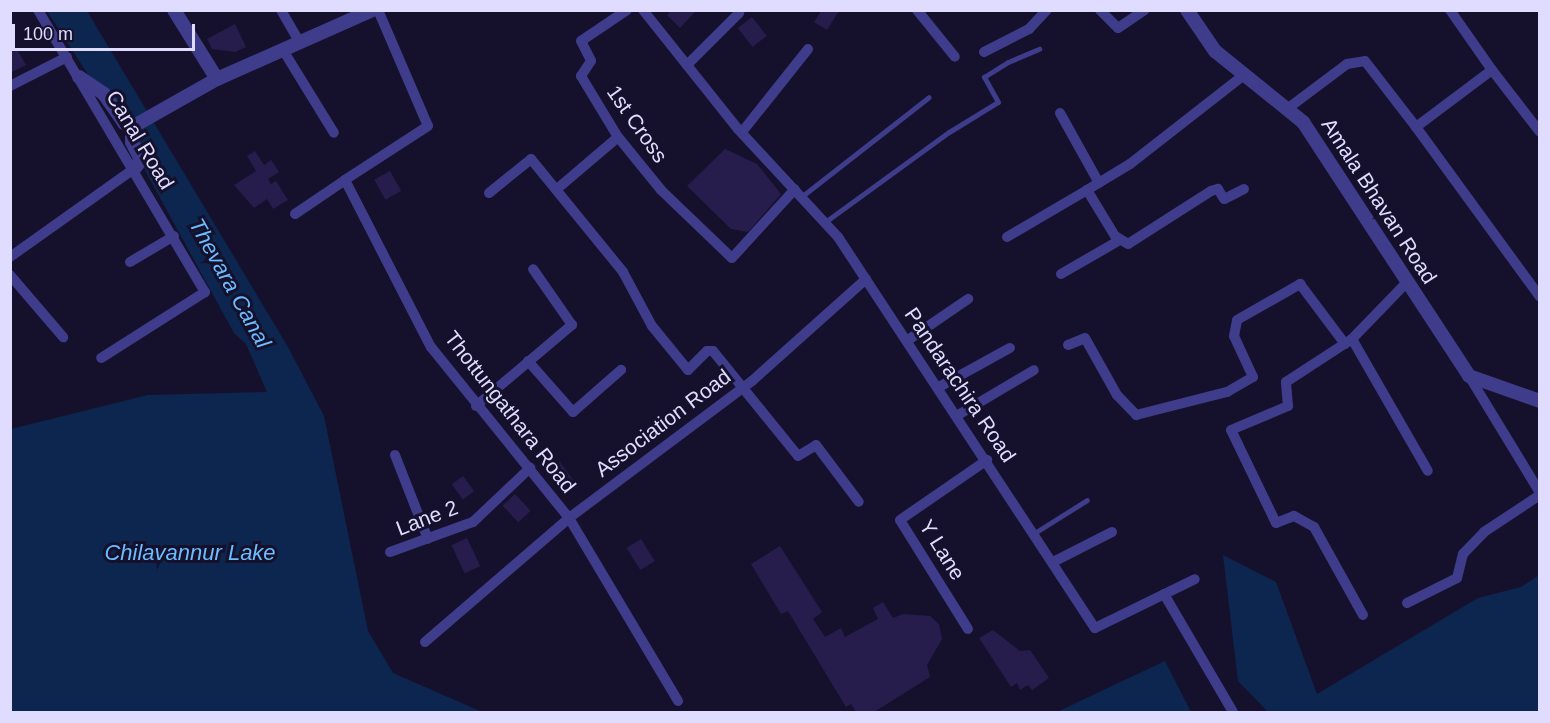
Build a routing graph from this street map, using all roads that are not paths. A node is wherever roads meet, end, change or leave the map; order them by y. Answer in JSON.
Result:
{"nodes":[{"id":1,"x":38,"y":10,"type":"edge"},
{"id":2,"x":174,"y":10,"type":"edge"},
{"id":3,"x":281,"y":10,"type":"edge"},
{"id":4,"x":373,"y":10,"type":"edge"},
{"id":5,"x":378,"y":10,"type":"edge"},
{"id":6,"x":627,"y":10,"type":"edge"},
{"id":7,"x":643,"y":10,"type":"edge"},
{"id":8,"x":917,"y":10,"type":"edge"},
{"id":9,"x":1047,"y":10,"type":"edge"},
{"id":10,"x":1100,"y":10,"type":"edge"},
{"id":11,"x":1145,"y":10,"type":"edge"},
{"id":12,"x":1187,"y":10,"type":"edge"},
{"id":13,"x":1450,"y":10,"type":"edge"},
{"id":14,"x":739,"y":13,"type":"dead end"},
{"id":15,"x":300,"y":43,"type":"junction"},
{"id":16,"x":808,"y":49,"type":"dead end"},
{"id":17,"x":1039,"y":49,"type":"dead end"},
{"id":18,"x":284,"y":50,"type":"junction"},
{"id":19,"x":984,"y":52,"type":"dead end"},
{"id":20,"x":67,"y":57,"type":"junction"},
{"id":21,"x":955,"y":57,"type":"dead end"},
{"id":22,"x":687,"y":65,"type":"junction"},
{"id":23,"x":1492,"y":70,"type":"junction"},
{"id":24,"x":1244,"y":75,"type":"junction"},
{"id":25,"x":79,"y":77,"type":"junction"},
{"id":26,"x":217,"y":79,"type":"junction"},
{"id":27,"x":10,"y":86,"type":"edge"},
{"id":28,"x":929,"y":97,"type":"dead end"},
{"id":29,"x":1287,"y":109,"type":"junction"},
{"id":30,"x":1060,"y":113,"type":"dead end"},
{"id":31,"x":132,"y":127,"type":"junction"},
{"id":32,"x":1416,"y":127,"type":"junction"},
{"id":33,"x":742,"y":132,"type":"junction"},
{"id":34,"x":1539,"y":132,"type":"edge"},
{"id":35,"x":334,"y":133,"type":"dead end"},
{"id":36,"x":618,"y":137,"type":"junction"},
{"id":37,"x":134,"y":169,"type":"junction"},
{"id":38,"x":345,"y":180,"type":"junction"},
{"id":39,"x":1100,"y":183,"type":"junction"},
{"id":40,"x":557,"y":189,"type":"junction"},
{"id":41,"x":1244,"y":189,"type":"dead end"},
{"id":42,"x":1087,"y":190,"type":"junction"},
{"id":43,"x":489,"y":193,"type":"dead end"},
{"id":44,"x":798,"y":193,"type":"junction"},
{"id":45,"x":295,"y":214,"type":"dead end"},
{"id":46,"x":825,"y":222,"type":"junction"},
{"id":47,"x":174,"y":236,"type":"junction"},
{"id":48,"x":1006,"y":237,"type":"dead end"},
{"id":49,"x":1120,"y":240,"type":"junction"},
{"id":50,"x":10,"y":257,"type":"edge"},
{"id":51,"x":130,"y":262,"type":"dead end"},
{"id":52,"x":533,"y":269,"type":"dead end"},
{"id":53,"x":1061,"y":274,"type":"dead end"},
{"id":54,"x":10,"y":275,"type":"edge"},
{"id":55,"x":866,"y":279,"type":"junction"},
{"id":56,"x":1407,"y":282,"type":"junction"},
{"id":57,"x":1539,"y":297,"type":"edge"},
{"id":58,"x":968,"y":299,"type":"dead end"},
{"id":59,"x":63,"y":337,"type":"dead end"},
{"id":60,"x":908,"y":340,"type":"junction"},
{"id":61,"x":1348,"y":342,"type":"junction"},
{"id":62,"x":1068,"y":345,"type":"dead end"},
{"id":63,"x":1010,"y":348,"type":"dead end"},
{"id":64,"x":101,"y":358,"type":"dead end"},
{"id":65,"x":528,"y":361,"type":"junction"},
{"id":66,"x":621,"y":370,"type":"dead end"},
{"id":67,"x":1034,"y":370,"type":"dead end"},
{"id":68,"x":1469,"y":376,"type":"junction"},
{"id":69,"x":745,"y":386,"type":"junction"},
{"id":70,"x":939,"y":387,"type":"junction"},
{"id":71,"x":1539,"y":401,"type":"edge"},
{"id":72,"x":476,"y":406,"type":"junction"},
{"id":73,"x":958,"y":416,"type":"junction"},
{"id":74,"x":395,"y":454,"type":"dead end"},
{"id":75,"x":987,"y":460,"type":"junction"},
{"id":76,"x":530,"y":468,"type":"junction"},
{"id":77,"x":1428,"y":471,"type":"dead end"},
{"id":78,"x":1539,"y":494,"type":"edge"},
{"id":79,"x":1087,"y":500,"type":"dead end"},
{"id":80,"x":860,"y":502,"type":"dead end"},
{"id":81,"x":569,"y":518,"type":"junction"},
{"id":82,"x":1036,"y":532,"type":"junction"},
{"id":83,"x":1112,"y":532,"type":"dead end"},
{"id":84,"x":428,"y":539,"type":"junction"},
{"id":85,"x":390,"y":552,"type":"dead end"},
{"id":86,"x":1055,"y":561,"type":"junction"},
{"id":87,"x":1195,"y":579,"type":"dead end"},
{"id":88,"x":1164,"y":594,"type":"junction"},
{"id":89,"x":1407,"y":603,"type":"dead end"},
{"id":90,"x":1363,"y":615,"type":"dead end"},
{"id":91,"x":968,"y":629,"type":"dead end"},
{"id":92,"x":425,"y":642,"type":"dead end"},
{"id":93,"x":678,"y":701,"type":"dead end"},
{"id":94,"x":1233,"y":712,"type":"edge"}],
"edges":[{"from":1,"to":20,"type":"street","name":"Canal Road"},
{"from":2,"to":26,"type":"street"},
{"from":3,"to":15,"type":"street"},
{"from":4,"to":15,"type":"street"},
{"from":5,"to":38,"type":"street"},
{"from":6,"to":36,"type":"street","name":"1st Cross"},
{"from":7,"to":22,"type":"street","name":"Pandarachira Road"},
{"from":8,"to":21,"type":"street"},
{"from":9,"to":19,"type":"street"},
{"from":10,"to":11,"type":"street"},
{"from":12,"to":24,"type":"street","name":"Amala Bhavan Road"},
{"from":13,"to":23,"type":"street"},
{"from":14,"to":22,"type":"street"},
{"from":15,"to":18,"type":"street"},
{"from":16,"to":33,"type":"street"},
{"from":17,"to":46,"type":"lane"},
{"from":18,"to":26,"type":"street"},
{"from":18,"to":35,"type":"street"},
{"from":20,"to":25,"type":"street","name":"Canal Road"},
{"from":20,"to":27,"type":"street"},
{"from":22,"to":33,"type":"street","name":"Pandarachira Road"},
{"from":23,"to":32,"type":"street"},
{"from":23,"to":34,"type":"street"},
{"from":24,"to":29,"type":"street","name":"Amala Bhavan Road"},
{"from":24,"to":39,"type":"street"},
{"from":25,"to":31,"type":"street"},
{"from":25,"to":37,"type":"street","name":"Canal Road"},
{"from":26,"to":31,"type":"street"},
{"from":28,"to":44,"type":"lane"},
{"from":29,"to":32,"type":"street"},
{"from":29,"to":56,"type":"street","name":"Amala Bhavan Road"},
{"from":30,"to":39,"type":"street"},
{"from":31,"to":37,"type":"street"},
{"from":32,"to":57,"type":"street"},
{"from":33,"to":44,"type":"street","name":"Pandarachira Road"},
{"from":36,"to":40,"type":"street"},
{"from":36,"to":44,"type":"street","name":"1st Cross"},
{"from":37,"to":47,"type":"street","name":"Canal Road"},
{"from":37,"to":50,"type":"street"},
{"from":38,"to":45,"type":"street"},
{"from":38,"to":72,"type":"street","name":"Thottungathara Road"},
{"from":39,"to":42,"type":"street"},
{"from":40,"to":43,"type":"street"},
{"from":40,"to":69,"type":"street"},
{"from":41,"to":49,"type":"street"},
{"from":42,"to":48,"type":"street"},
{"from":42,"to":49,"type":"street"},
{"from":44,"to":46,"type":"street","name":"Pandarachira Road"},
{"from":46,"to":55,"type":"street","name":"Pandarachira Road"},
{"from":47,"to":51,"type":"street"},
{"from":47,"to":64,"type":"street","name":"Canal Road"},
{"from":49,"to":53,"type":"street"},
{"from":52,"to":65,"type":"street"},
{"from":54,"to":59,"type":"street"},
{"from":55,"to":60,"type":"street","name":"Pandarachira Road"},
{"from":55,"to":69,"type":"street","name":"Association Road"},
{"from":56,"to":61,"type":"street"},
{"from":56,"to":68,"type":"street","name":"Amala Bhavan Road"},
{"from":58,"to":60,"type":"street"},
{"from":60,"to":70,"type":"street","name":"Pandarachira Road"},
{"from":61,"to":62,"type":"street"},
{"from":61,"to":77,"type":"street"},
{"from":61,"to":90,"type":"street"},
{"from":63,"to":70,"type":"street"},
{"from":65,"to":66,"type":"street"},
{"from":65,"to":72,"type":"street"},
{"from":67,"to":73,"type":"street"},
{"from":68,"to":71,"type":"street"},
{"from":68,"to":78,"type":"street"},
{"from":69,"to":80,"type":"street"},
{"from":69,"to":81,"type":"street","name":"Association Road"},
{"from":70,"to":73,"type":"street","name":"Pandarachira Road"},
{"from":72,"to":76,"type":"street","name":"Thottungathara Road"},
{"from":73,"to":75,"type":"street","name":"Pandarachira Road"},
{"from":74,"to":84,"type":"street"},
{"from":75,"to":82,"type":"street","name":"Pandarachira Road"},
{"from":75,"to":91,"type":"street","name":"Y Lane"},
{"from":76,"to":81,"type":"street","name":"Thottungathara Road"},
{"from":76,"to":84,"type":"street","name":"Lane 2"},
{"from":78,"to":89,"type":"street"},
{"from":79,"to":82,"type":"lane"},
{"from":81,"to":92,"type":"street","name":"Association Road"},
{"from":81,"to":93,"type":"street","name":"Thottungathara Road"},
{"from":82,"to":86,"type":"street","name":"Pandarachira Road"},
{"from":83,"to":86,"type":"street"},
{"from":84,"to":85,"type":"street","name":"Lane 2"},
{"from":86,"to":88,"type":"street","name":"Pandarachira Road"},
{"from":87,"to":88,"type":"street"},
{"from":88,"to":94,"type":"street"}]}
